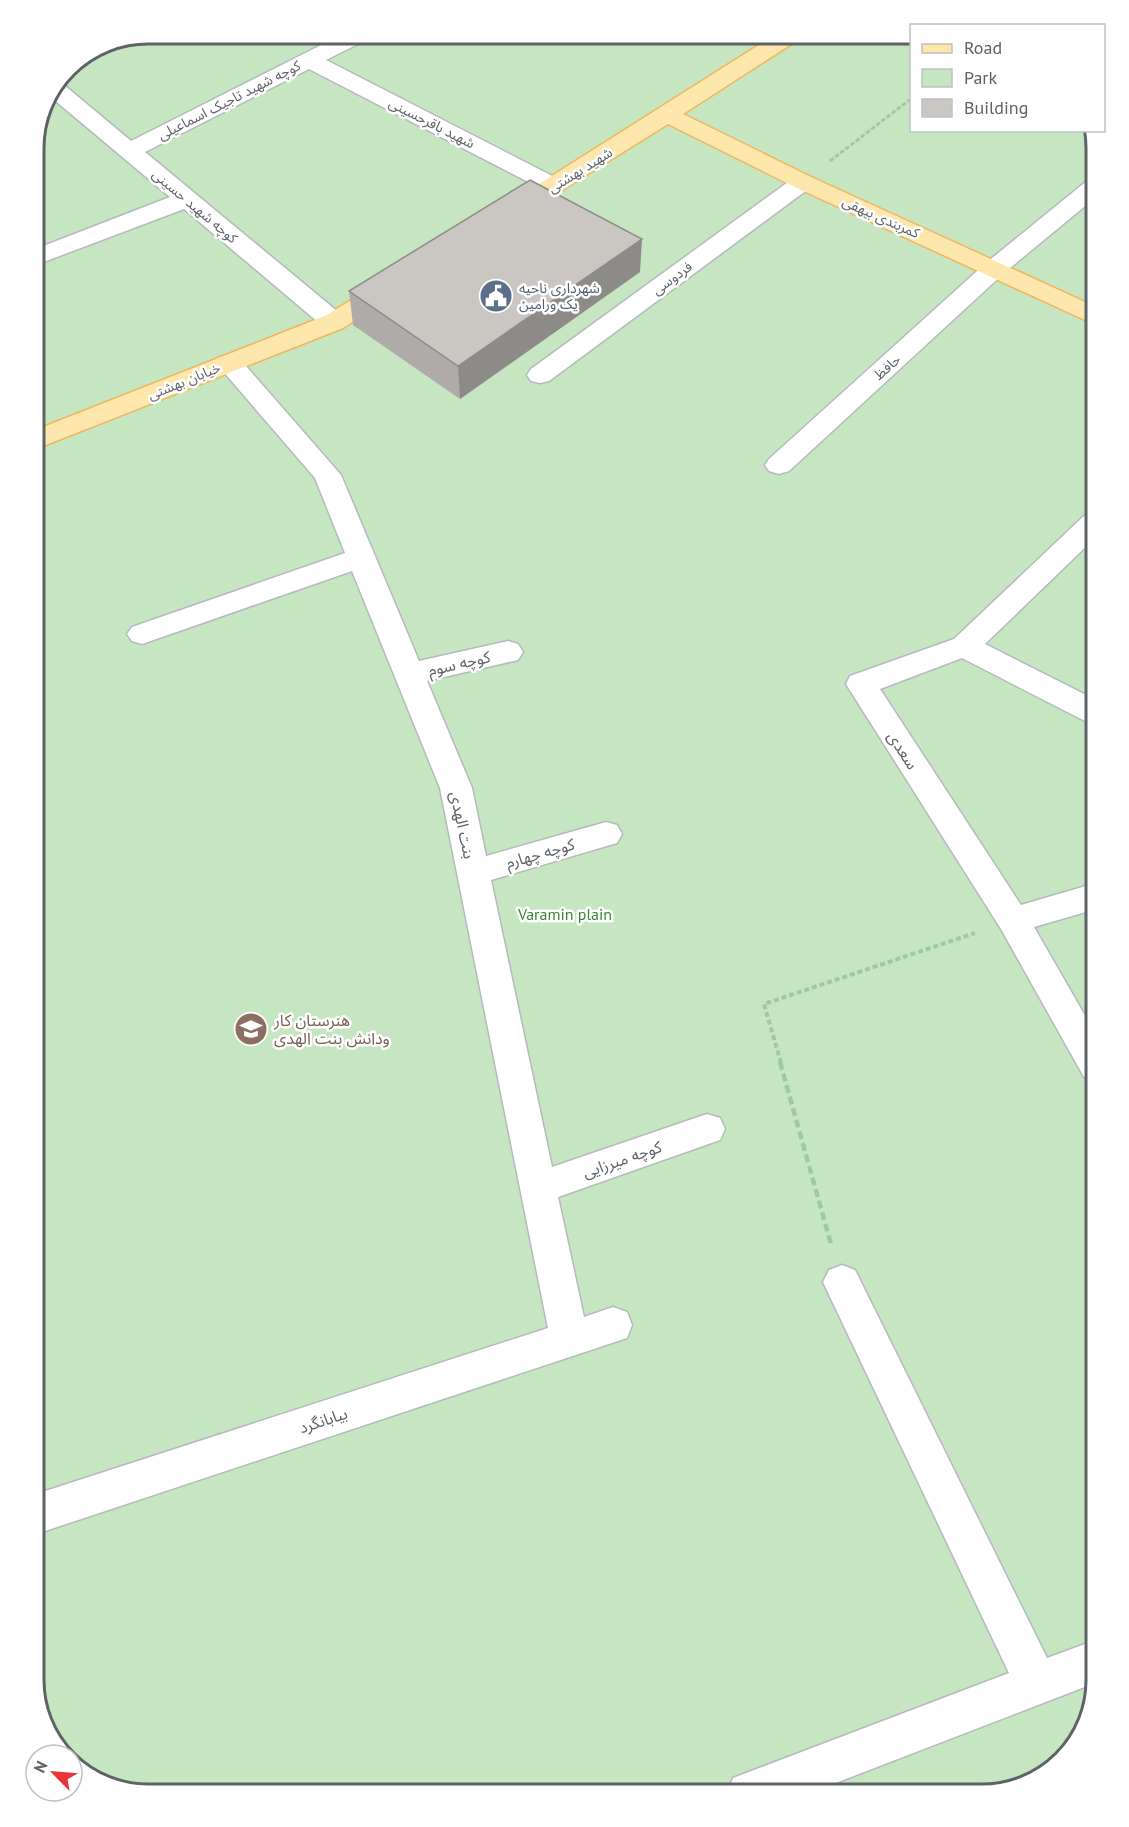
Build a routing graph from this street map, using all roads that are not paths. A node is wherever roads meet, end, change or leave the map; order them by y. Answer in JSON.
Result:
{"nodes":[{"id":1,"x":340,"y":44,"type":"edge"},
{"id":2,"x":776,"y":44,"type":"edge"},
{"id":3,"x":309,"y":60,"type":"junction"},
{"id":4,"x":58,"y":95,"type":"edge"},
{"id":5,"x":667,"y":115,"type":"junction"},
{"id":6,"x":129,"y":151,"type":"junction"},
{"id":7,"x":803,"y":182,"type":"junction"},
{"id":8,"x":554,"y":186,"type":"junction"},
{"id":9,"x":1086,"y":193,"type":"edge"},
{"id":10,"x":187,"y":199,"type":"junction"},
{"id":11,"x":494,"y":223,"type":"edge"},
{"id":12,"x":44,"y":255,"type":"edge"},
{"id":13,"x":995,"y":268,"type":"junction"},
{"id":14,"x":414,"y":272,"type":"edge"},
{"id":15,"x":1086,"y":312,"type":"edge"},
{"id":16,"x":334,"y":322,"type":"junction"},
{"id":17,"x":229,"y":363,"type":"junction"},
{"id":18,"x":540,"y":375,"type":"dead end"},
{"id":19,"x":44,"y":437,"type":"edge"},
{"id":20,"x":779,"y":465,"type":"dead end"},
{"id":21,"x":1086,"y":530,"type":"edge"},
{"id":22,"x":361,"y":558,"type":"junction"},
{"id":23,"x":142,"y":634,"type":"dead end"},
{"id":24,"x":964,"y":646,"type":"junction"},
{"id":25,"x":508,"y":652,"type":"dead end"},
{"id":26,"x":409,"y":674,"type":"junction"},
{"id":27,"x":1086,"y":708,"type":"edge"},
{"id":28,"x":606,"y":834,"type":"dead end"},
{"id":29,"x":473,"y":873,"type":"junction"},
{"id":30,"x":1086,"y":899,"type":"edge"},
{"id":31,"x":1013,"y":920,"type":"junction"},
{"id":32,"x":1086,"y":1049,"type":"edge"},
{"id":33,"x":707,"y":1129,"type":"dead end"},
{"id":34,"x":538,"y":1188,"type":"junction"},
{"id":35,"x":842,"y":1282,"type":"road end"},
{"id":36,"x":613,"y":1325,"type":"dead end"},
{"id":37,"x":569,"y":1339,"type":"junction"},
{"id":38,"x":44,"y":1511,"type":"edge"},
{"id":39,"x":1086,"y":1665,"type":"edge"},
{"id":40,"x":1037,"y":1684,"type":"junction"},
{"id":41,"x":776,"y":1784,"type":"edge"}],
"edges":[{"from":1,"to":3,"type":"street","name":"کوچه شهید تاجیک اسماعیلی"},
{"from":2,"to":5,"type":"main road","name":"شهید بهشتی"},
{"from":3,"to":6,"type":"street","name":"کوچه شهید تاجیک اسماعیلی"},
{"from":3,"to":8,"type":"street","name":"شهید باقرحسینی"},
{"from":4,"to":6,"type":"street","name":"کوچه شهید حسینی"},
{"from":5,"to":7,"type":"main road","name":"کمربندی بیهقی"},
{"from":5,"to":8,"type":"main road","name":"شهید بهشتی"},
{"from":6,"to":10,"type":"street","name":"کوچه شهید حسینی"},
{"from":7,"to":13,"type":"main road","name":"کمربندی بیهقی"},
{"from":7,"to":18,"type":"street","name":"فردوسی"},
{"from":8,"to":11,"type":"main road","name":"شهید بهشتی"},
{"from":9,"to":13,"type":"street","name":"حافظ"},
{"from":10,"to":12,"type":"street"},
{"from":10,"to":16,"type":"street","name":"کوچه شهید حسینی"},
{"from":13,"to":15,"type":"main road","name":"کمربندی بیهقی"},
{"from":13,"to":20,"type":"street","name":"حافظ"},
{"from":14,"to":16,"type":"main road"},
{"from":16,"to":17,"type":"main road","name":"خیابان بهشتی"},
{"from":17,"to":19,"type":"main road","name":"خیابان بهشتی"},
{"from":17,"to":22,"type":"street","name":"بنت الهدی"},
{"from":21,"to":24,"type":"street","name":"سعدی"},
{"from":22,"to":23,"type":"street"},
{"from":22,"to":26,"type":"street","name":"بنت الهدی"},
{"from":24,"to":27,"type":"street"},
{"from":24,"to":31,"type":"street","name":"سعدی"},
{"from":25,"to":26,"type":"street","name":"کوچه سوم"},
{"from":26,"to":29,"type":"street","name":"بنت الهدی"},
{"from":28,"to":29,"type":"street","name":"کوچه چهارم"},
{"from":29,"to":34,"type":"street","name":"بنت الهدی"},
{"from":30,"to":31,"type":"street"},
{"from":31,"to":32,"type":"street","name":"سعدی"},
{"from":33,"to":34,"type":"street","name":"کوچه میرزایی"},
{"from":34,"to":37,"type":"street","name":"بنت الهدی"},
{"from":35,"to":40,"type":"street"},
{"from":36,"to":37,"type":"street","name":"بیابانگرد"},
{"from":37,"to":38,"type":"street","name":"بیابانگرد"},
{"from":39,"to":40,"type":"street"},
{"from":40,"to":41,"type":"street"}]}
